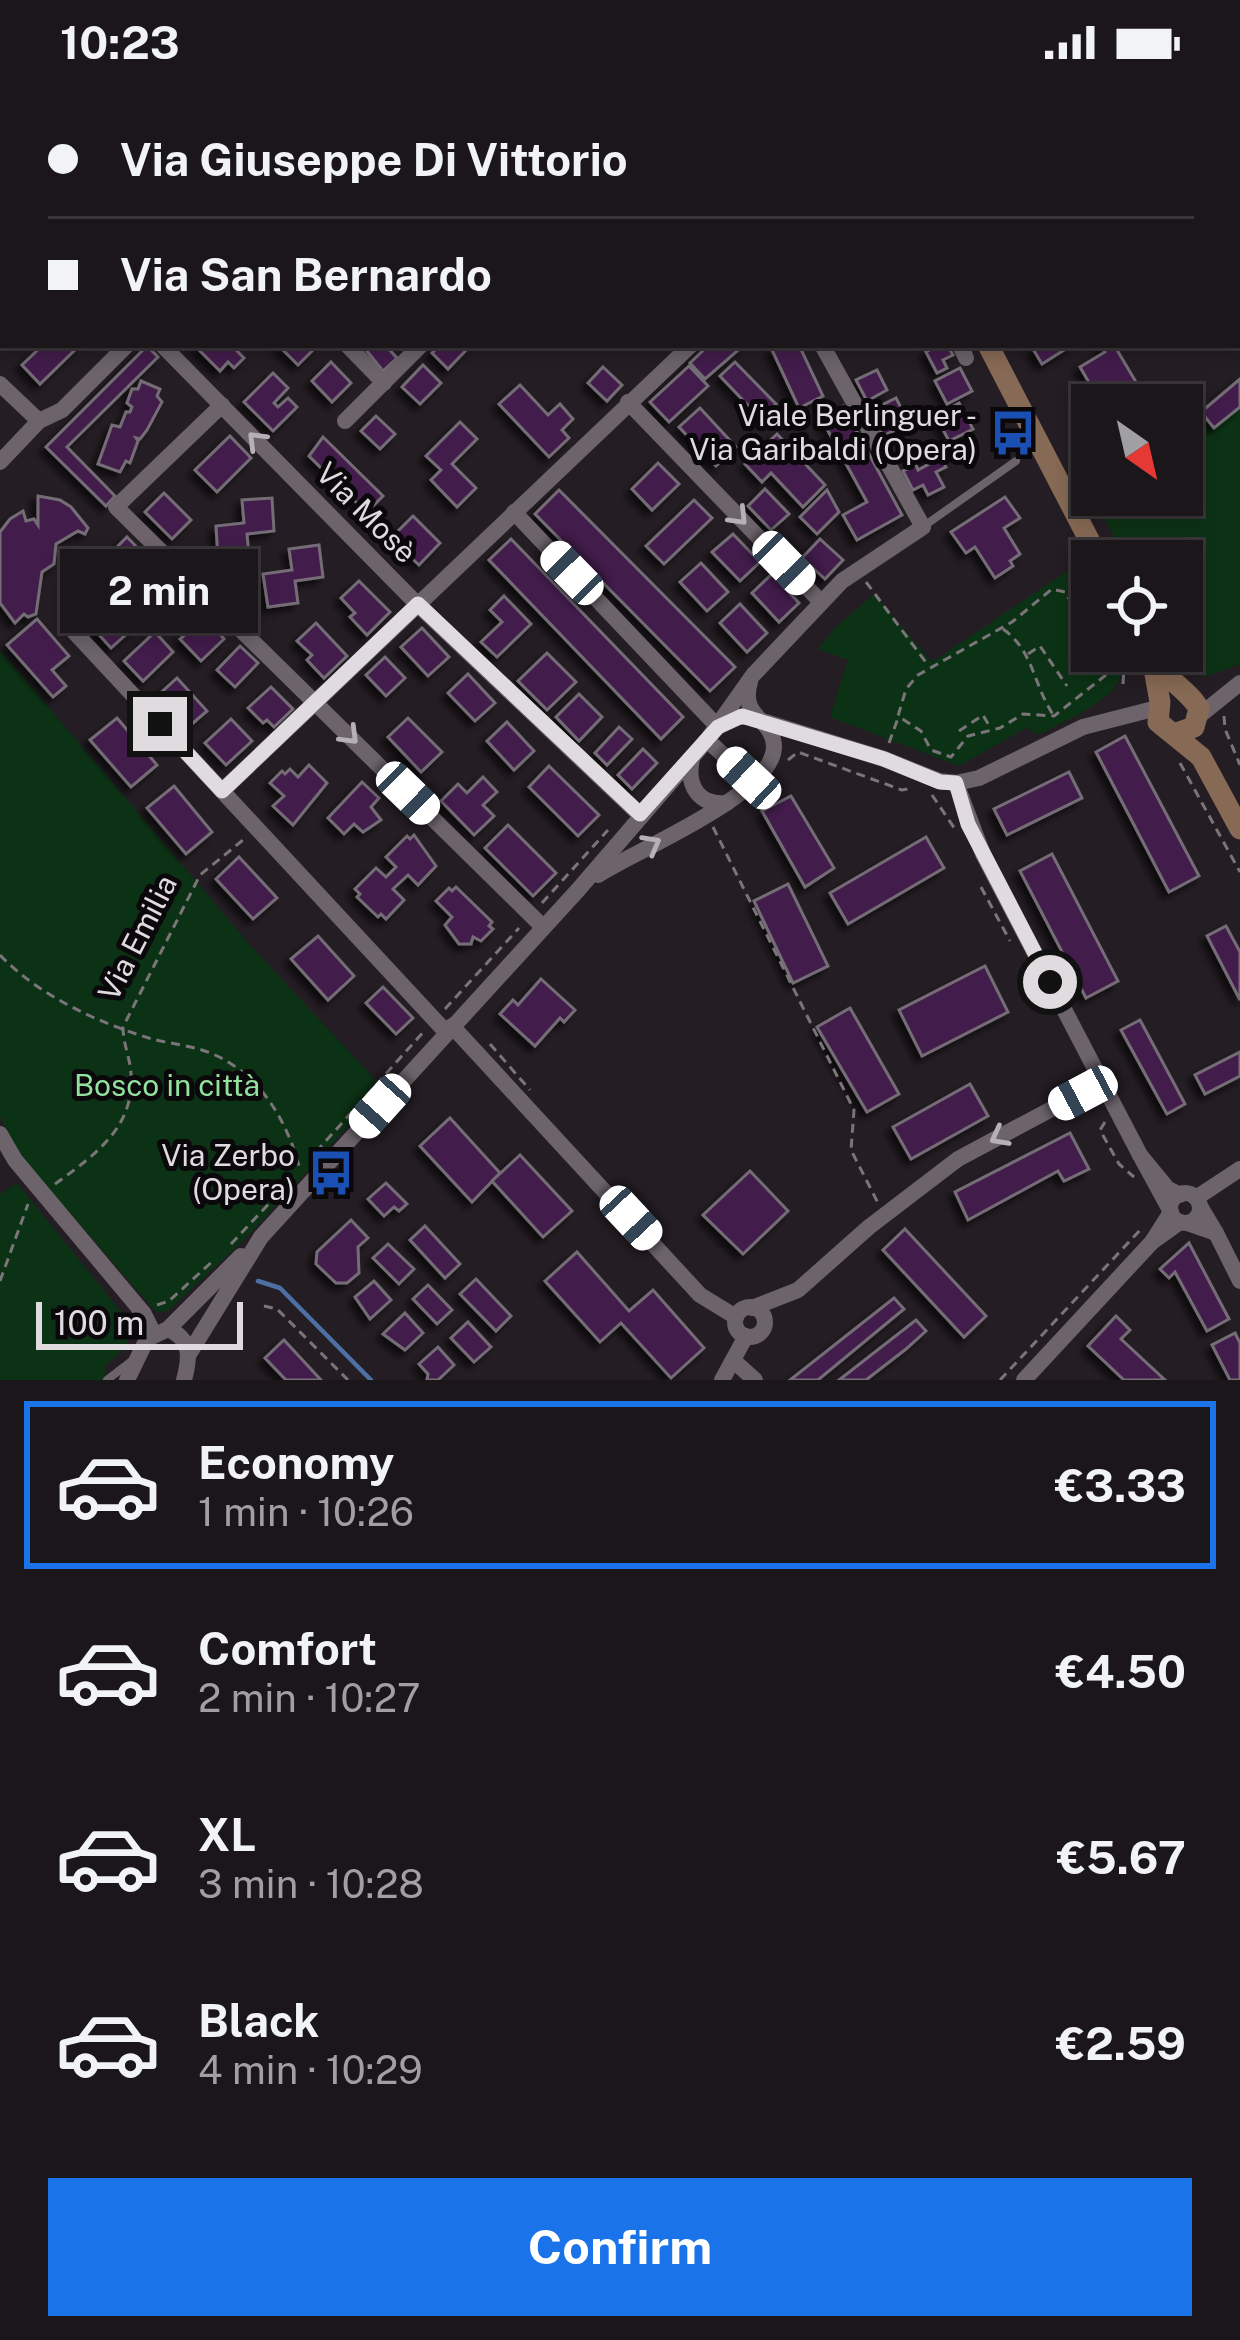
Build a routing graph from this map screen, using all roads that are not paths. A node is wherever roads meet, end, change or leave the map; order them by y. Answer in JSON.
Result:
{"nodes":[{"id":1,"x":124,"y":348,"type":"edge"},
{"id":2,"x":165,"y":348,"type":"edge"},
{"id":3,"x":350,"y":348,"type":"edge"},
{"id":4,"x":418,"y":348,"type":"edge"},
{"id":5,"x":688,"y":348,"type":"edge"},
{"id":6,"x":824,"y":348,"type":"edge"},
{"id":7,"x":990,"y":348,"type":"edge"},
{"id":8,"x":384,"y":382,"type":"junction"},
{"id":9,"x":0,"y":384,"type":"edge"},
{"id":10,"x":628,"y":402,"type":"junction"},
{"id":11,"x":222,"y":405,"type":"junction"},
{"id":12,"x":39,"y":421,"type":"junction"},
{"id":13,"x":345,"y":421,"type":"dead end"},
{"id":14,"x":1016,"y":461,"type":"dead end"},
{"id":15,"x":0,"y":462,"type":"edge"},
{"id":16,"x":514,"y":512,"type":"junction"},
{"id":17,"x":922,"y":527,"type":"junction"},
{"id":18,"x":1089,"y":540,"type":"edge"},
{"id":19,"x":821,"y":602,"type":"junction"},
{"id":20,"x":418,"y":604,"type":"junction"},
{"id":21,"x":66,"y":623,"type":"dead end"},
{"id":22,"x":1155,"y":672,"type":"edge"},
{"id":23,"x":753,"y":675,"type":"junction"},
{"id":24,"x":1240,"y":683,"type":"edge"},
{"id":25,"x":1222,"y":693,"type":"junction"},
{"id":26,"x":316,"y":701,"type":"junction"},
{"id":27,"x":1170,"y":715,"type":"junction"},
{"id":28,"x":1198,"y":719,"type":"junction"},
{"id":29,"x":761,"y":722,"type":"junction"},
{"id":30,"x":712,"y":734,"type":"junction"},
{"id":31,"x":822,"y":739,"type":"junction"},
{"id":32,"x":1201,"y":757,"type":"junction"},
{"id":33,"x":692,"y":759,"type":"junction"},
{"id":34,"x":772,"y":768,"type":"junction"},
{"id":35,"x":753,"y":782,"type":"junction"},
{"id":36,"x":956,"y":783,"type":"junction"},
{"id":37,"x":222,"y":791,"type":"junction"},
{"id":38,"x":728,"y":803,"type":"junction"},
{"id":39,"x":640,"y":814,"type":"junction"},
{"id":40,"x":1240,"y":830,"type":"edge"},
{"id":41,"x":578,"y":890,"type":"junction"},
{"id":42,"x":543,"y":927,"type":"junction"},
{"id":43,"x":449,"y":1029,"type":"junction"},
{"id":44,"x":1102,"y":1082,"type":"junction"},
{"id":45,"x":0,"y":1134,"type":"edge"},
{"id":46,"x":1140,"y":1155,"type":"junction"},
{"id":47,"x":1240,"y":1169,"type":"edge"},
{"id":48,"x":1192,"y":1200,"type":"junction"},
{"id":49,"x":1179,"y":1219,"type":"junction"},
{"id":50,"x":1216,"y":1233,"type":"junction"},
{"id":51,"x":261,"y":1237,"type":"junction"},
{"id":52,"x":1240,"y":1281,"type":"edge"},
{"id":53,"x":744,"y":1312,"type":"junction"},
{"id":54,"x":161,"y":1331,"type":"junction"},
{"id":55,"x":746,"y":1336,"type":"junction"},
{"id":56,"x":189,"y":1354,"type":"junction"},
{"id":57,"x":134,"y":1359,"type":"junction"},
{"id":58,"x":735,"y":1362,"type":"junction"},
{"id":59,"x":107,"y":1380,"type":"edge"},
{"id":60,"x":127,"y":1380,"type":"edge"},
{"id":61,"x":184,"y":1380,"type":"edge"},
{"id":62,"x":722,"y":1380,"type":"edge"},
{"id":63,"x":755,"y":1380,"type":"edge"},
{"id":64,"x":1024,"y":1380,"type":"edge"}],
"edges":[{"from":1,"to":12,"type":"street"},
{"from":2,"to":11,"type":"street","name":"Via Mosè"},
{"from":3,"to":8,"type":"street"},
{"from":4,"to":8,"type":"street"},
{"from":5,"to":10,"type":"street"},
{"from":6,"to":17,"type":"street"},
{"from":7,"to":18,"type":"street"},
{"from":8,"to":13,"type":"street"},
{"from":9,"to":12,"type":"street"},
{"from":10,"to":16,"type":"street"},
{"from":10,"to":19,"type":"street","one_way":true},
{"from":20,"to":11,"type":"street","name":"Via Mosè","one_way":true},
{"from":11,"to":26,"type":"street"},
{"from":12,"to":15,"type":"street"},
{"from":14,"to":17,"type":"lane"},
{"from":16,"to":20,"type":"street"},
{"from":16,"to":30,"type":"street"},
{"from":17,"to":19,"type":"street"},
{"from":19,"to":23,"type":"street"},
{"from":20,"to":26,"type":"street"},
{"from":20,"to":39,"type":"street","name":"Via Mosè"},
{"from":21,"to":37,"type":"street"},
{"from":22,"to":27,"type":"street"},
{"from":23,"to":29,"type":"street"},
{"from":23,"to":30,"type":"street"},
{"from":24,"to":25,"type":"street"},
{"from":25,"to":27,"type":"street"},
{"from":25,"to":28,"type":"street"},
{"from":26,"to":37,"type":"street"},
{"from":26,"to":42,"type":"street","one_way":true},
{"from":27,"to":28,"type":"street"},
{"from":27,"to":32,"type":"street"},
{"from":27,"to":36,"type":"street"},
{"from":28,"to":32,"type":"street"},
{"from":29,"to":30,"type":"street"},
{"from":29,"to":31,"type":"street"},
{"from":29,"to":34,"type":"street"},
{"from":30,"to":33,"type":"street"},
{"from":30,"to":35,"type":"street"},
{"from":31,"to":34,"type":"street"},
{"from":31,"to":36,"type":"street"},
{"from":32,"to":40,"type":"street"},
{"from":33,"to":38,"type":"street"},
{"from":33,"to":39,"type":"street"},
{"from":34,"to":35,"type":"street"},
{"from":35,"to":38,"type":"street"},
{"from":36,"to":44,"type":"street"},
{"from":37,"to":43,"type":"street"},
{"from":41,"to":38,"type":"street","one_way":true},
{"from":39,"to":41,"type":"street"},
{"from":41,"to":42,"type":"street"},
{"from":42,"to":43,"type":"street"},
{"from":43,"to":51,"type":"street"},
{"from":43,"to":53,"type":"street"},
{"from":44,"to":46,"type":"street"},
{"from":44,"to":53,"type":"street","one_way":true},
{"from":45,"to":54,"type":"street"},
{"from":46,"to":48,"type":"street"},
{"from":46,"to":49,"type":"street"},
{"from":47,"to":48,"type":"street"},
{"from":48,"to":49,"type":"street"},
{"from":48,"to":49,"type":"street"},
{"from":48,"to":50,"type":"street"},
{"from":49,"to":50,"type":"street"},
{"from":49,"to":64,"type":"street"},
{"from":50,"to":52,"type":"street"},
{"from":51,"to":54,"type":"street"},
{"from":51,"to":56,"type":"street"},
{"from":53,"to":55,"type":"street"},
{"from":53,"to":55,"type":"street"},
{"from":54,"to":56,"type":"street"},
{"from":54,"to":57,"type":"street"},
{"from":55,"to":58,"type":"street"},
{"from":56,"to":61,"type":"street"},
{"from":57,"to":59,"type":"lane"},
{"from":57,"to":60,"type":"street"},
{"from":58,"to":62,"type":"street"},
{"from":58,"to":63,"type":"street"}]}
